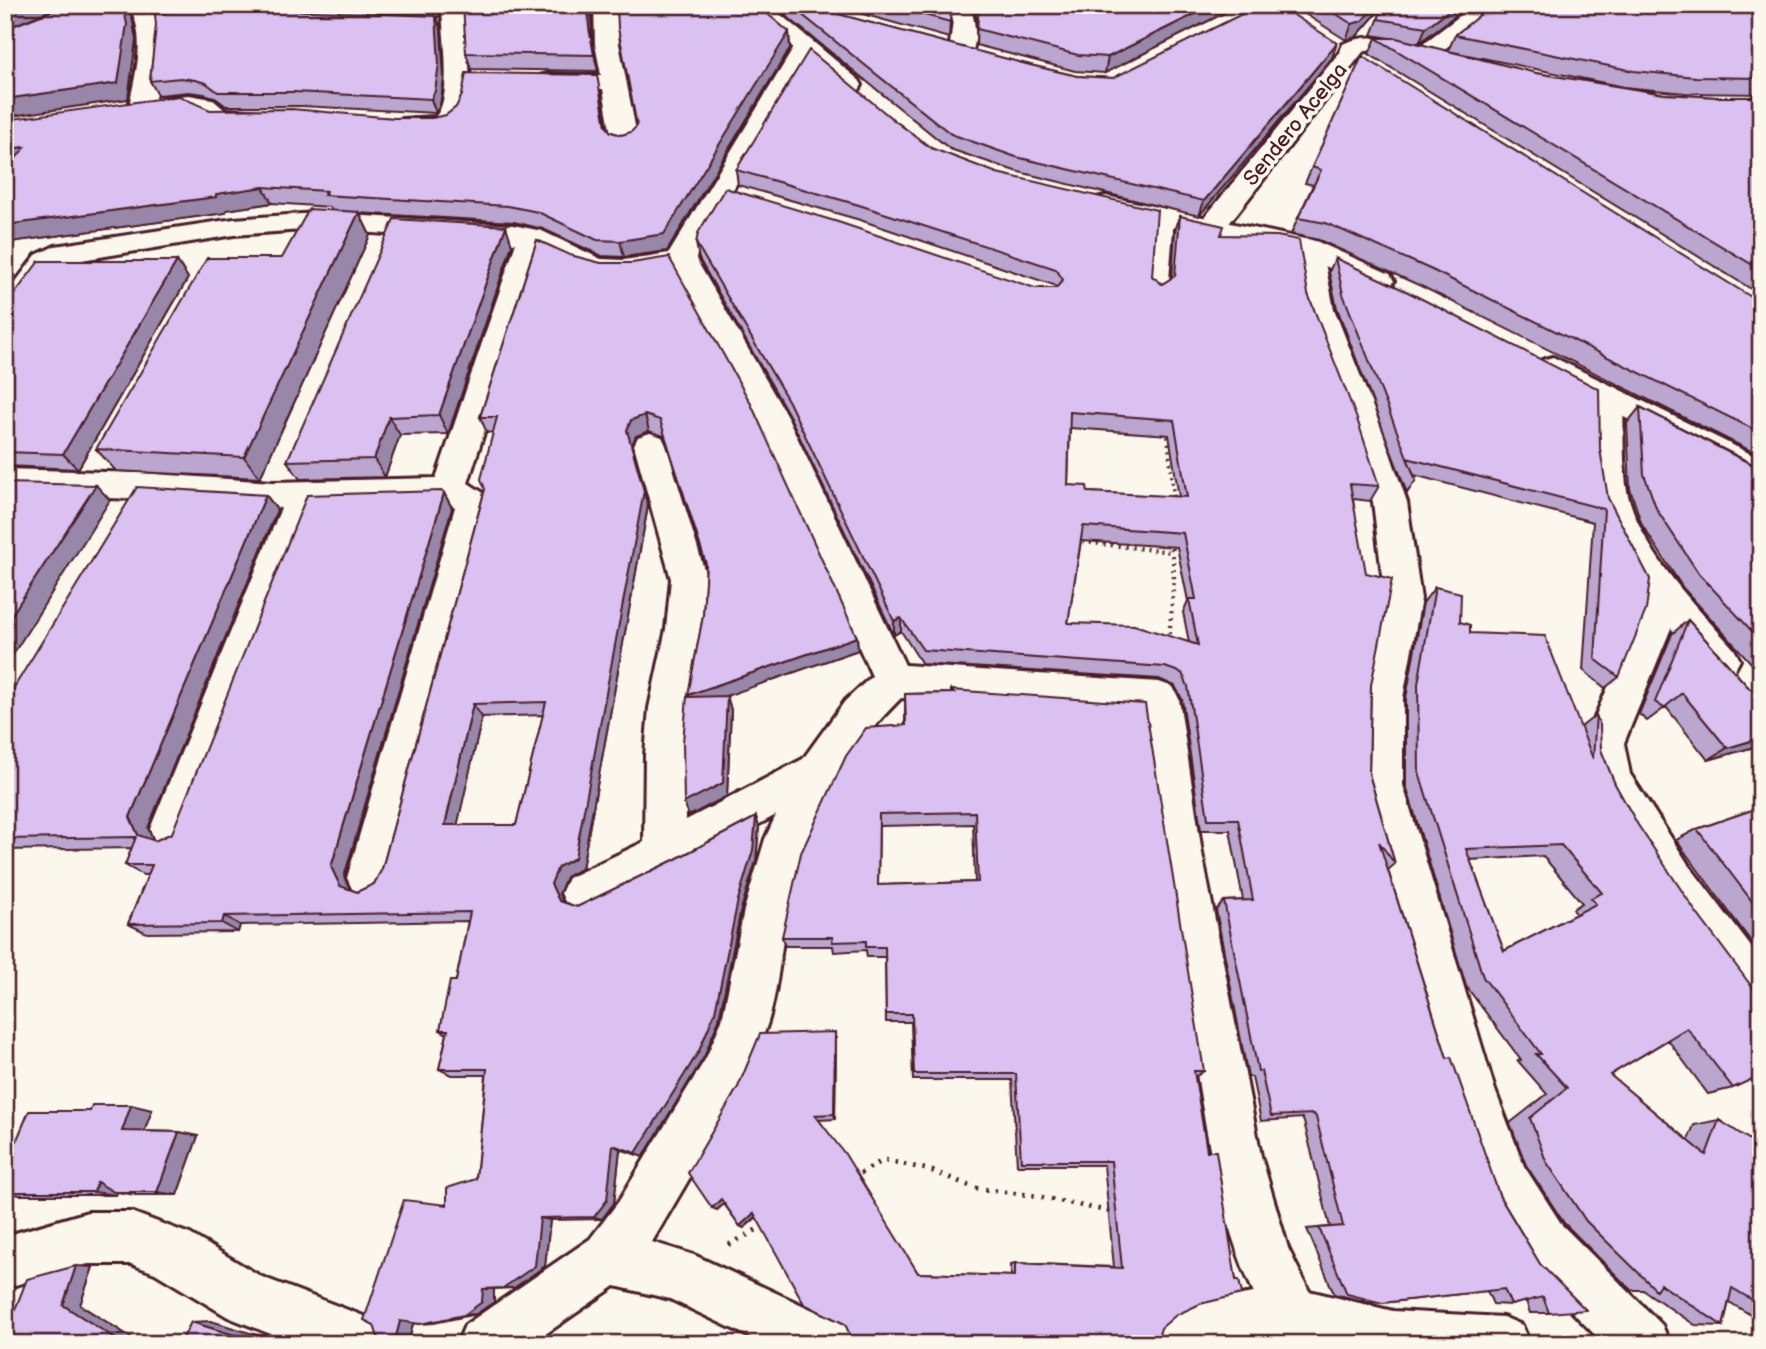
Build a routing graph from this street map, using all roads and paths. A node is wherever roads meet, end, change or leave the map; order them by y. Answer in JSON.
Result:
{"nodes":[{"id":1,"x":605,"y":5,"type":"edge"},
{"id":2,"x":755,"y":5,"type":"edge"},
{"id":3,"x":959,"y":5,"type":"edge"},
{"id":4,"x":1486,"y":6,"type":"edge"},
{"id":5,"x":149,"y":17,"type":"edge"},
{"id":6,"x":448,"y":17,"type":"edge"},
{"id":7,"x":1328,"y":40,"type":"edge"},
{"id":8,"x":936,"y":45,"type":"edge"},
{"id":9,"x":805,"y":49,"type":"junction"},
{"id":10,"x":961,"y":53,"type":"junction"},
{"id":11,"x":1351,"y":54,"type":"junction"},
{"id":12,"x":1424,"y":54,"type":"junction"},
{"id":13,"x":988,"y":60,"type":"edge"},
{"id":14,"x":1450,"y":61,"type":"edge"},
{"id":15,"x":1375,"y":69,"type":"edge"},
{"id":16,"x":458,"y":79,"type":"junction"},
{"id":17,"x":484,"y":80,"type":"edge"},
{"id":18,"x":524,"y":80,"type":"edge"},
{"id":19,"x":616,"y":82,"type":"junction"},
{"id":20,"x":868,"y":100,"type":"edge"},
{"id":21,"x":288,"y":116,"type":"edge"},
{"id":22,"x":390,"y":122,"type":"edge"},
{"id":23,"x":625,"y":141,"type":"edge"},
{"id":24,"x":1077,"y":197,"type":"edge"},
{"id":25,"x":1165,"y":217,"type":"junction"},
{"id":26,"x":234,"y":227,"type":"junction"},
{"id":27,"x":1210,"y":229,"type":"junction"},
{"id":28,"x":532,"y":237,"type":"junction"},
{"id":29,"x":1308,"y":248,"type":"junction"},
{"id":30,"x":682,"y":259,"type":"junction"},
{"id":31,"x":215,"y":262,"type":"edge"},
{"id":32,"x":1400,"y":291,"type":"edge"},
{"id":33,"x":1158,"y":292,"type":"edge"},
{"id":34,"x":5,"y":317,"type":"edge"},
{"id":35,"x":1534,"y":359,"type":"edge"},
{"id":36,"x":1607,"y":396,"type":"junction"},
{"id":37,"x":1167,"y":421,"type":"edge"},
{"id":38,"x":650,"y":444,"type":"dead end"},
{"id":39,"x":1761,"y":474,"type":"edge"},
{"id":40,"x":5,"y":482,"type":"edge"},
{"id":41,"x":139,"y":486,"type":"junction"},
{"id":42,"x":286,"y":487,"type":"junction"},
{"id":43,"x":449,"y":490,"type":"junction"},
{"id":44,"x":1174,"y":514,"type":"edge"},
{"id":45,"x":118,"y":521,"type":"edge"},
{"id":46,"x":1173,"y":539,"type":"edge"},
{"id":47,"x":1068,"y":540,"type":"edge"},
{"id":48,"x":1172,"y":552,"type":"junction"},
{"id":49,"x":1174,"y":579,"type":"junction"},
{"id":50,"x":1187,"y":580,"type":"edge"},
{"id":51,"x":1659,"y":589,"type":"junction"},
{"id":52,"x":893,"y":681,"type":"junction"},
{"id":53,"x":1746,"y":688,"type":"edge"},
{"id":54,"x":1159,"y":699,"type":"junction"},
{"id":55,"x":817,"y":772,"type":"junction"},
{"id":56,"x":171,"y":829,"type":"edge"},
{"id":57,"x":665,"y":853,"type":"junction"},
{"id":58,"x":369,"y":878,"type":"dead end"},
{"id":59,"x":583,"y":893,"type":"dead end"},
{"id":60,"x":1761,"y":999,"type":"edge"},
{"id":61,"x":847,"y":1181,"type":"edge"},
{"id":62,"x":1116,"y":1213,"type":"edge"},
{"id":63,"x":773,"y":1221,"type":"edge"},
{"id":64,"x":608,"y":1258,"type":"junction"},
{"id":65,"x":5,"y":1262,"type":"edge"},
{"id":66,"x":676,"y":1274,"type":"junction"},
{"id":67,"x":1292,"y":1314,"type":"junction"},
{"id":68,"x":368,"y":1344,"type":"edge"},
{"id":69,"x":484,"y":1344,"type":"edge"},
{"id":70,"x":826,"y":1344,"type":"edge"},
{"id":71,"x":1175,"y":1344,"type":"edge"},
{"id":72,"x":1503,"y":1344,"type":"edge"},
{"id":73,"x":1643,"y":1344,"type":"edge"}],
"edges":[{"from":1,"to":19,"type":"street"},
{"from":2,"to":9,"type":"street"},
{"from":3,"to":10,"type":"street"},
{"from":4,"to":12,"type":"street"},
{"from":5,"to":21,"type":"street"},
{"from":6,"to":16,"type":"street"},
{"from":7,"to":11,"type":"street"},
{"from":8,"to":10,"type":"street"},
{"from":9,"to":20,"type":"street"},
{"from":9,"to":30,"type":"street"},
{"from":10,"to":13,"type":"street"},
{"from":11,"to":12,"type":"street","name":"Sendero Acelga"},
{"from":11,"to":15,"type":"street"},
{"from":11,"to":27,"type":"street","name":"Sendero Acelga"},
{"from":12,"to":14,"type":"street","name":"Sendero Acelga"},
{"from":16,"to":17,"type":"street"},
{"from":16,"to":22,"type":"street"},
{"from":18,"to":19,"type":"street"},
{"from":19,"to":23,"type":"street"},
{"from":24,"to":25,"type":"street"},
{"from":25,"to":27,"type":"street"},
{"from":25,"to":33,"type":"lane"},
{"from":26,"to":28,"type":"street"},
{"from":26,"to":31,"type":"street"},
{"from":26,"to":34,"type":"street"},
{"from":27,"to":29,"type":"street"},
{"from":28,"to":30,"type":"street"},
{"from":28,"to":43,"type":"street"},
{"from":29,"to":32,"type":"street"},
{"from":29,"to":73,"type":"street"},
{"from":30,"to":52,"type":"street"},
{"from":35,"to":36,"type":"street"},
{"from":36,"to":39,"type":"street"},
{"from":36,"to":51,"type":"street"},
{"from":37,"to":44,"type":"path"},
{"from":38,"to":57,"type":"street"},
{"from":40,"to":41,"type":"street"},
{"from":41,"to":42,"type":"street"},
{"from":41,"to":45,"type":"street"},
{"from":42,"to":43,"type":"street"},
{"from":42,"to":56,"type":"street"},
{"from":43,"to":58,"type":"street"},
{"from":46,"to":48,"type":"path"},
{"from":47,"to":48,"type":"path"},
{"from":48,"to":49,"type":"path"},
{"from":49,"to":50,"type":"path"},
{"from":49,"to":54,"type":"path"},
{"from":51,"to":53,"type":"street"},
{"from":51,"to":60,"type":"street"},
{"from":52,"to":54,"type":"street"},
{"from":52,"to":55,"type":"street"},
{"from":54,"to":67,"type":"street"},
{"from":55,"to":57,"type":"street"},
{"from":55,"to":64,"type":"street"},
{"from":57,"to":59,"type":"street"},
{"from":61,"to":62,"type":"path"},
{"from":63,"to":66,"type":"path"},
{"from":64,"to":66,"type":"street"},
{"from":64,"to":69,"type":"street"},
{"from":65,"to":68,"type":"street"},
{"from":66,"to":70,"type":"street"},
{"from":67,"to":71,"type":"street"},
{"from":67,"to":72,"type":"street"}]}
